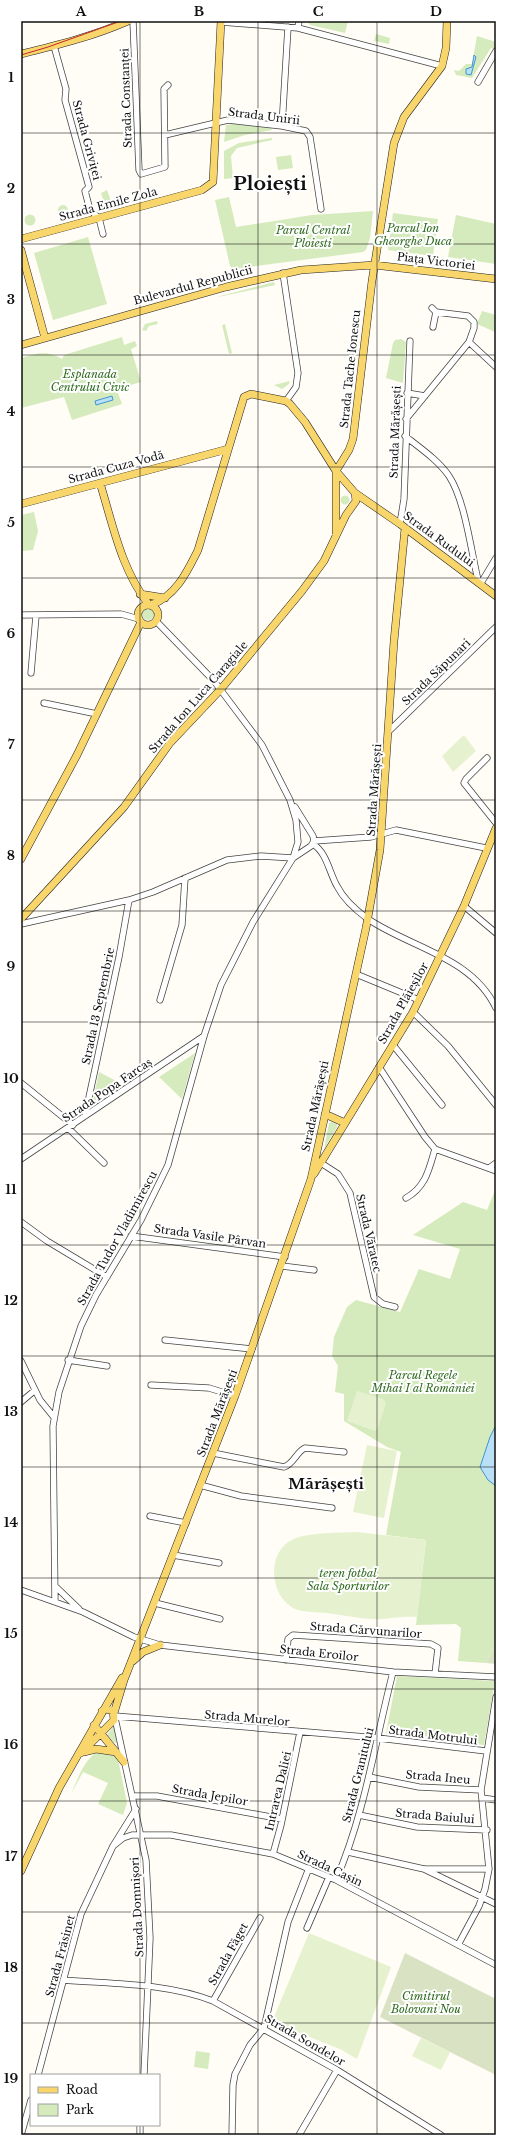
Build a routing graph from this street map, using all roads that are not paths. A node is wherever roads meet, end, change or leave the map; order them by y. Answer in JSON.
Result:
{"nodes":[{"id":1,"x":128,"y":21,"type":"edge"},
{"id":2,"x":133,"y":21,"type":"edge"},
{"id":3,"x":299,"y":21,"type":"edge"},
{"id":4,"x":446,"y":21,"type":"edge"},
{"id":5,"x":221,"y":22,"type":"edge"},
{"id":6,"x":288,"y":27,"type":"junction"},
{"id":7,"x":298,"y":28,"type":"junction"},
{"id":8,"x":54,"y":46,"type":"junction"},
{"id":9,"x":496,"y":51,"type":"edge"},
{"id":10,"x":21,"y":54,"type":"edge"},
{"id":11,"x":442,"y":66,"type":"junction"},
{"id":12,"x":478,"y":82,"type":"dead end"},
{"id":13,"x":168,"y":85,"type":"dead end"},
{"id":14,"x":216,"y":122,"type":"junction"},
{"id":15,"x":282,"y":126,"type":"junction"},
{"id":16,"x":165,"y":135,"type":"junction"},
{"id":17,"x":321,"y":209,"type":"dead end"},
{"id":18,"x":99,"y":218,"type":"junction"},
{"id":19,"x":103,"y":234,"type":"dead end"},
{"id":20,"x":21,"y":239,"type":"edge"},
{"id":21,"x":21,"y":250,"type":"edge"},
{"id":22,"x":374,"y":265,"type":"junction"},
{"id":23,"x":283,"y":273,"type":"junction"},
{"id":24,"x":496,"y":280,"type":"edge"},
{"id":25,"x":433,"y":328,"type":"dead end"},
{"id":26,"x":45,"y":338,"type":"junction"},
{"id":27,"x":410,"y":341,"type":"dead end"},
{"id":28,"x":469,"y":342,"type":"junction"},
{"id":29,"x":21,"y":345,"type":"edge"},
{"id":30,"x":496,"y":367,"type":"edge"},
{"id":31,"x":407,"y":393,"type":"junction"},
{"id":32,"x":425,"y":396,"type":"junction"},
{"id":33,"x":286,"y":401,"type":"junction"},
{"id":34,"x":406,"y":420,"type":"junction"},
{"id":35,"x":405,"y":436,"type":"junction"},
{"id":36,"x":228,"y":451,"type":"junction"},
{"id":37,"x":336,"y":471,"type":"junction"},
{"id":38,"x":100,"y":483,"type":"junction"},
{"id":39,"x":354,"y":492,"type":"junction"},
{"id":40,"x":336,"y":500,"type":"junction"},
{"id":41,"x":367,"y":502,"type":"junction"},
{"id":42,"x":21,"y":504,"type":"edge"},
{"id":43,"x":353,"y":506,"type":"junction"},
{"id":44,"x":403,"y":526,"type":"junction"},
{"id":45,"x":336,"y":536,"type":"junction"},
{"id":46,"x":496,"y":558,"type":"edge"},
{"id":47,"x":479,"y":582,"type":"junction"},
{"id":48,"x":140,"y":594,"type":"junction"},
{"id":49,"x":496,"y":596,"type":"edge"},
{"id":50,"x":165,"y":598,"type":"junction"},
{"id":51,"x":150,"y":605,"type":"junction"},
{"id":52,"x":21,"y":615,"type":"edge"},
{"id":53,"x":36,"y":616,"type":"junction"},
{"id":54,"x":140,"y":620,"type":"junction"},
{"id":55,"x":156,"y":621,"type":"junction"},
{"id":56,"x":496,"y":628,"type":"edge"},
{"id":57,"x":30,"y":673,"type":"dead end"},
{"id":58,"x":221,"y":689,"type":"junction"},
{"id":59,"x":44,"y":702,"type":"dead end"},
{"id":60,"x":97,"y":714,"type":"junction"},
{"id":61,"x":389,"y":731,"type":"junction"},
{"id":62,"x":487,"y":758,"type":"dead end"},
{"id":63,"x":290,"y":800,"type":"junction"},
{"id":64,"x":496,"y":823,"type":"edge"},
{"id":65,"x":496,"y":828,"type":"edge"},
{"id":66,"x":312,"y":833,"type":"junction"},
{"id":67,"x":382,"y":834,"type":"junction"},
{"id":68,"x":298,"y":839,"type":"junction"},
{"id":69,"x":314,"y":842,"type":"junction"},
{"id":70,"x":307,"y":848,"type":"junction"},
{"id":71,"x":486,"y":848,"type":"junction"},
{"id":72,"x":21,"y":858,"type":"edge"},
{"id":73,"x":293,"y":858,"type":"junction"},
{"id":74,"x":186,"y":878,"type":"junction"},
{"id":75,"x":129,"y":900,"type":"junction"},
{"id":76,"x":464,"y":906,"type":"junction"},
{"id":77,"x":21,"y":919,"type":"edge"},
{"id":78,"x":367,"y":919,"type":"junction"},
{"id":79,"x":21,"y":924,"type":"edge"},
{"id":80,"x":496,"y":933,"type":"edge"},
{"id":81,"x":441,"y":957,"type":"junction"},
{"id":82,"x":356,"y":974,"type":"junction"},
{"id":83,"x":160,"y":1000,"type":"dead end"},
{"id":84,"x":419,"y":1000,"type":"junction"},
{"id":85,"x":496,"y":1008,"type":"edge"},
{"id":86,"x":413,"y":1012,"type":"junction"},
{"id":87,"x":204,"y":1036,"type":"junction"},
{"id":88,"x":393,"y":1045,"type":"junction"},
{"id":89,"x":379,"y":1067,"type":"junction"},
{"id":90,"x":21,"y":1083,"type":"edge"},
{"id":91,"x":442,"y":1105,"type":"dead end"},
{"id":92,"x":496,"y":1105,"type":"edge"},
{"id":93,"x":325,"y":1114,"type":"junction"},
{"id":94,"x":85,"y":1116,"type":"junction"},
{"id":95,"x":345,"y":1123,"type":"junction"},
{"id":96,"x":70,"y":1126,"type":"junction"},
{"id":97,"x":435,"y":1149,"type":"junction"},
{"id":98,"x":21,"y":1160,"type":"edge"},
{"id":99,"x":104,"y":1163,"type":"dead end"},
{"id":100,"x":321,"y":1163,"type":"junction"},
{"id":101,"x":496,"y":1163,"type":"edge"},
{"id":102,"x":489,"y":1168,"type":"junction"},
{"id":103,"x":496,"y":1171,"type":"edge"},
{"id":104,"x":311,"y":1179,"type":"junction"},
{"id":105,"x":406,"y":1198,"type":"dead end"},
{"id":106,"x":21,"y":1222,"type":"edge"},
{"id":107,"x":132,"y":1236,"type":"junction"},
{"id":108,"x":285,"y":1257,"type":"junction"},
{"id":109,"x":282,"y":1266,"type":"junction"},
{"id":110,"x":314,"y":1270,"type":"dead end"},
{"id":111,"x":107,"y":1277,"type":"junction"},
{"id":112,"x":395,"y":1307,"type":"dead end"},
{"id":113,"x":164,"y":1340,"type":"dead end"},
{"id":114,"x":252,"y":1349,"type":"junction"},
{"id":115,"x":68,"y":1360,"type":"junction"},
{"id":116,"x":21,"y":1361,"type":"edge"},
{"id":117,"x":108,"y":1366,"type":"dead end"},
{"id":118,"x":151,"y":1385,"type":"dead end"},
{"id":119,"x":34,"y":1391,"type":"junction"},
{"id":120,"x":235,"y":1396,"type":"junction"},
{"id":121,"x":21,"y":1402,"type":"edge"},
{"id":122,"x":53,"y":1416,"type":"junction"},
{"id":123,"x":344,"y":1452,"type":"dead end"},
{"id":124,"x":213,"y":1453,"type":"junction"},
{"id":125,"x":200,"y":1485,"type":"junction"},
{"id":126,"x":332,"y":1508,"type":"dead end"},
{"id":127,"x":150,"y":1516,"type":"dead end"},
{"id":128,"x":186,"y":1523,"type":"junction"},
{"id":129,"x":173,"y":1555,"type":"junction"},
{"id":130,"x":219,"y":1563,"type":"dead end"},
{"id":131,"x":55,"y":1586,"type":"junction"},
{"id":132,"x":21,"y":1590,"type":"edge"},
{"id":133,"x":56,"y":1602,"type":"junction"},
{"id":134,"x":155,"y":1603,"type":"junction"},
{"id":135,"x":83,"y":1612,"type":"junction"},
{"id":136,"x":220,"y":1619,"type":"dead end"},
{"id":137,"x":140,"y":1640,"type":"junction"},
{"id":138,"x":160,"y":1645,"type":"junction"},
{"id":139,"x":286,"y":1660,"type":"junction"},
{"id":140,"x":131,"y":1662,"type":"junction"},
{"id":141,"x":393,"y":1672,"type":"junction"},
{"id":142,"x":435,"y":1674,"type":"junction"},
{"id":143,"x":496,"y":1677,"type":"edge"},
{"id":144,"x":496,"y":1697,"type":"edge"},
{"id":145,"x":101,"y":1714,"type":"junction"},
{"id":146,"x":125,"y":1716,"type":"junction"},
{"id":147,"x":114,"y":1718,"type":"junction"},
{"id":148,"x":94,"y":1725,"type":"junction"},
{"id":149,"x":118,"y":1730,"type":"junction"},
{"id":150,"x":300,"y":1732,"type":"junction"},
{"id":151,"x":101,"y":1734,"type":"junction"},
{"id":152,"x":378,"y":1738,"type":"junction"},
{"id":153,"x":486,"y":1751,"type":"junction"},
{"id":154,"x":116,"y":1752,"type":"junction"},
{"id":155,"x":82,"y":1753,"type":"junction"},
{"id":156,"x":75,"y":1760,"type":"junction"},
{"id":157,"x":124,"y":1762,"type":"junction"},
{"id":158,"x":369,"y":1777,"type":"junction"},
{"id":159,"x":482,"y":1790,"type":"junction"},
{"id":160,"x":133,"y":1796,"type":"junction"},
{"id":161,"x":482,"y":1798,"type":"junction"},
{"id":162,"x":496,"y":1800,"type":"edge"},
{"id":163,"x":136,"y":1809,"type":"junction"},
{"id":164,"x":359,"y":1815,"type":"junction"},
{"id":165,"x":282,"y":1819,"type":"junction"},
{"id":166,"x":487,"y":1830,"type":"junction"},
{"id":167,"x":142,"y":1834,"type":"junction"},
{"id":168,"x":112,"y":1846,"type":"junction"},
{"id":169,"x":348,"y":1852,"type":"junction"},
{"id":170,"x":273,"y":1854,"type":"junction"},
{"id":171,"x":310,"y":1868,"type":"junction"},
{"id":172,"x":489,"y":1869,"type":"junction"},
{"id":173,"x":424,"y":1870,"type":"junction"},
{"id":174,"x":21,"y":1871,"type":"edge"},
{"id":175,"x":329,"y":1877,"type":"junction"},
{"id":176,"x":336,"y":1880,"type":"junction"},
{"id":177,"x":482,"y":1897,"type":"junction"},
{"id":178,"x":496,"y":1904,"type":"edge"},
{"id":179,"x":260,"y":1918,"type":"dead end"},
{"id":180,"x":307,"y":1928,"type":"dead end"},
{"id":181,"x":458,"y":1945,"type":"junction"},
{"id":182,"x":496,"y":1965,"type":"edge"},
{"id":183,"x":63,"y":1980,"type":"junction"},
{"id":184,"x":149,"y":1987,"type":"junction"},
{"id":185,"x":213,"y":2001,"type":"junction"},
{"id":186,"x":264,"y":2028,"type":"junction"},
{"id":187,"x":337,"y":2070,"type":"junction"},
{"id":188,"x":38,"y":2074,"type":"edge"},
{"id":189,"x":144,"y":2074,"type":"edge"},
{"id":190,"x":30,"y":2104,"type":"edge"},
{"id":191,"x":21,"y":2135,"type":"edge"},
{"id":192,"x":232,"y":2135,"type":"edge"},
{"id":193,"x":299,"y":2135,"type":"edge"},
{"id":194,"x":441,"y":2135,"type":"edge"}],
"edges":[{"from":1,"to":8,"type":"main road"},
{"from":2,"to":16,"type":"street","name":"Strada Constanței"},
{"from":3,"to":7,"type":"street"},
{"from":4,"to":11,"type":"main road"},
{"from":5,"to":6,"type":"street"},
{"from":5,"to":14,"type":"main road"},
{"from":6,"to":7,"type":"street"},
{"from":6,"to":15,"type":"street"},
{"from":7,"to":11,"type":"street"},
{"from":8,"to":10,"type":"main road"},
{"from":8,"to":18,"type":"street","name":"Strada Griviței"},
{"from":9,"to":12,"type":"street"},
{"from":11,"to":22,"type":"main road","name":"Strada Tache Ionescu"},
{"from":13,"to":16,"type":"street"},
{"from":14,"to":15,"type":"street","name":"Strada Unirii"},
{"from":14,"to":16,"type":"street","name":"Strada Unirii"},
{"from":14,"to":18,"type":"main road","name":"Strada Emile Zola"},
{"from":15,"to":17,"type":"street","name":"Strada Unirii"},
{"from":18,"to":19,"type":"street","name":"Strada Griviței"},
{"from":18,"to":20,"type":"main road","name":"Strada Emile Zola"},
{"from":21,"to":26,"type":"main road"},
{"from":22,"to":23,"type":"main road","name":"Bulevardul Republicii"},
{"from":22,"to":24,"type":"main road","name":"Piața Victoriei"},
{"from":22,"to":37,"type":"main road","name":"Strada Tache Ionescu"},
{"from":23,"to":26,"type":"main road","name":"Bulevardul Republicii"},
{"from":23,"to":33,"type":"street"},
{"from":25,"to":28,"type":"street"},
{"from":26,"to":29,"type":"main road","name":"Bulevardul Republicii"},
{"from":27,"to":31,"type":"street","name":"Strada Mărășești"},
{"from":28,"to":30,"type":"street"},
{"from":28,"to":32,"type":"street"},
{"from":31,"to":32,"type":"street"},
{"from":31,"to":34,"type":"street","name":"Strada Mărășești"},
{"from":32,"to":34,"type":"street"},
{"from":33,"to":36,"type":"main road"},
{"from":33,"to":37,"type":"main road"},
{"from":34,"to":35,"type":"street","name":"Strada Mărășești"},
{"from":35,"to":44,"type":"street","name":"Strada Mărășești"},
{"from":35,"to":47,"type":"street"},
{"from":36,"to":38,"type":"main road","name":"Strada Cuza Vodă"},
{"from":36,"to":50,"type":"main road"},
{"from":37,"to":39,"type":"main road"},
{"from":37,"to":40,"type":"main road","name":"Strada Ion Luca Caragiale"},
{"from":38,"to":42,"type":"main road","name":"Strada Cuza Vodă"},
{"from":38,"to":48,"type":"main road"},
{"from":39,"to":40,"type":"main road"},
{"from":39,"to":41,"type":"main road","name":"Strada Rudului"},
{"from":39,"to":43,"type":"main road","name":"Strada Ion Luca Caragiale"},
{"from":40,"to":43,"type":"main road"},
{"from":40,"to":45,"type":"main road","name":"Strada Ion Luca Caragiale"},
{"from":41,"to":43,"type":"main road"},
{"from":41,"to":44,"type":"main road","name":"Strada Rudului"},
{"from":43,"to":45,"type":"main road","name":"Strada Ion Luca Caragiale"},
{"from":44,"to":47,"type":"main road","name":"Strada Rudului"},
{"from":44,"to":61,"type":"main road","name":"Strada Mărășești"},
{"from":45,"to":58,"type":"main road","name":"Strada Ion Luca Caragiale"},
{"from":46,"to":47,"type":"street"},
{"from":47,"to":49,"type":"main road","name":"Strada Rudului"},
{"from":48,"to":50,"type":"main road"},
{"from":48,"to":51,"type":"main road"},
{"from":50,"to":51,"type":"main road"},
{"from":51,"to":54,"type":"main road"},
{"from":51,"to":55,"type":"main road"},
{"from":52,"to":53,"type":"street"},
{"from":53,"to":54,"type":"street"},
{"from":53,"to":57,"type":"street"},
{"from":54,"to":55,"type":"main road"},
{"from":54,"to":60,"type":"main road"},
{"from":55,"to":58,"type":"street"},
{"from":56,"to":61,"type":"street","name":"Strada Săpunari"},
{"from":58,"to":63,"type":"street"},
{"from":58,"to":77,"type":"main road","name":"Strada Ion Luca Caragiale"},
{"from":59,"to":60,"type":"street"},
{"from":60,"to":72,"type":"main road"},
{"from":61,"to":67,"type":"main road","name":"Strada Mărășești"},
{"from":62,"to":64,"type":"street"},
{"from":63,"to":66,"type":"street"},
{"from":63,"to":68,"type":"street"},
{"from":65,"to":71,"type":"main road","name":"Strada Plăieșilor"},
{"from":66,"to":68,"type":"street"},
{"from":66,"to":69,"type":"street"},
{"from":67,"to":69,"type":"street"},
{"from":67,"to":71,"type":"street"},
{"from":67,"to":78,"type":"main road","name":"Strada Mărășești"},
{"from":68,"to":70,"type":"street"},
{"from":68,"to":73,"type":"street","name":"Strada Tudor Vladimirescu"},
{"from":69,"to":70,"type":"street"},
{"from":69,"to":78,"type":"street"},
{"from":70,"to":73,"type":"street","name":"Strada Tudor Vladimirescu"},
{"from":71,"to":76,"type":"main road","name":"Strada Plăieșilor"},
{"from":73,"to":74,"type":"street"},
{"from":73,"to":87,"type":"street","name":"Strada Tudor Vladimirescu"},
{"from":74,"to":75,"type":"street"},
{"from":74,"to":83,"type":"street"},
{"from":75,"to":79,"type":"street"},
{"from":75,"to":94,"type":"street","name":"Strada 13 Septembrie"},
{"from":76,"to":80,"type":"street"},
{"from":76,"to":81,"type":"main road","name":"Strada Plăieșilor"},
{"from":78,"to":81,"type":"street"},
{"from":78,"to":82,"type":"main road","name":"Strada Mărășești"},
{"from":81,"to":84,"type":"main road","name":"Strada Plăieșilor"},
{"from":81,"to":85,"type":"street"},
{"from":82,"to":84,"type":"street"},
{"from":82,"to":93,"type":"main road","name":"Strada Mărășești"},
{"from":84,"to":86,"type":"main road","name":"Strada Plăieșilor"},
{"from":86,"to":88,"type":"main road","name":"Strada Plăieșilor"},
{"from":86,"to":92,"type":"street"},
{"from":87,"to":94,"type":"street","name":"Strada Popa Farcaș"},
{"from":87,"to":107,"type":"street","name":"Strada Tudor Vladimirescu"},
{"from":88,"to":89,"type":"main road","name":"Strada Plăieșilor"},
{"from":88,"to":91,"type":"street"},
{"from":89,"to":95,"type":"main road","name":"Strada Plăieșilor"},
{"from":89,"to":97,"type":"street"},
{"from":90,"to":96,"type":"street"},
{"from":93,"to":95,"type":"main road"},
{"from":93,"to":104,"type":"main road","name":"Strada Mărășești"},
{"from":94,"to":96,"type":"street","name":"Strada Popa Farcaș"},
{"from":95,"to":100,"type":"main road","name":"Strada Plăieșilor"},
{"from":96,"to":98,"type":"street","name":"Strada Popa Farcaș"},
{"from":96,"to":99,"type":"street"},
{"from":97,"to":102,"type":"street"},
{"from":97,"to":105,"type":"street"},
{"from":100,"to":104,"type":"main road","name":"Strada Plăieșilor"},
{"from":100,"to":112,"type":"street","name":"Strada Văratec"},
{"from":101,"to":102,"type":"street"},
{"from":102,"to":103,"type":"street"},
{"from":104,"to":108,"type":"main road","name":"Strada Mărășești"},
{"from":106,"to":111,"type":"street"},
{"from":107,"to":108,"type":"street","name":"Strada Vasile Pârvan"},
{"from":107,"to":111,"type":"street","name":"Strada Tudor Vladimirescu"},
{"from":108,"to":109,"type":"main road","name":"Strada Mărășești"},
{"from":109,"to":110,"type":"street"},
{"from":109,"to":114,"type":"main road","name":"Strada Mărășești"},
{"from":111,"to":115,"type":"street","name":"Strada Tudor Vladimirescu"},
{"from":113,"to":114,"type":"street"},
{"from":114,"to":120,"type":"main road","name":"Strada Mărășești"},
{"from":115,"to":117,"type":"street"},
{"from":115,"to":122,"type":"street","name":"Strada Tudor Vladimirescu"},
{"from":116,"to":119,"type":"street"},
{"from":118,"to":120,"type":"street"},
{"from":119,"to":121,"type":"street"},
{"from":119,"to":122,"type":"street"},
{"from":120,"to":124,"type":"main road","name":"Strada Mărășești"},
{"from":122,"to":131,"type":"street","name":"Strada Tudor Vladimirescu"},
{"from":123,"to":124,"type":"street"},
{"from":124,"to":125,"type":"main road","name":"Strada Mărășești"},
{"from":125,"to":126,"type":"street"},
{"from":125,"to":128,"type":"main road","name":"Strada Mărășești"},
{"from":127,"to":128,"type":"street"},
{"from":128,"to":129,"type":"main road","name":"Strada Mărășești"},
{"from":129,"to":130,"type":"street"},
{"from":129,"to":134,"type":"main road","name":"Strada Mărășești"},
{"from":131,"to":133,"type":"street","name":"Strada Tudor Vladimirescu"},
{"from":131,"to":135,"type":"street"},
{"from":132,"to":133,"type":"street"},
{"from":133,"to":135,"type":"street"},
{"from":134,"to":136,"type":"street"},
{"from":134,"to":137,"type":"main road","name":"Strada Mărășești"},
{"from":135,"to":137,"type":"street","name":"Strada Eroilor"},
{"from":137,"to":138,"type":"street","name":"Strada Eroilor"},
{"from":137,"to":140,"type":"main road","name":"Strada Mărășești"},
{"from":138,"to":139,"type":"street","name":"Strada Eroilor"},
{"from":138,"to":140,"type":"main road"},
{"from":139,"to":141,"type":"street","name":"Strada Eroilor"},
{"from":139,"to":142,"type":"street","name":"Strada Cărvunarilor"},
{"from":140,"to":145,"type":"main road","name":"Strada Mărășești"},
{"from":140,"to":147,"type":"main road","name":"Strada Mărășești"},
{"from":141,"to":142,"type":"street","name":"Strada Eroilor"},
{"from":141,"to":152,"type":"street","name":"Strada Granitului"},
{"from":142,"to":143,"type":"street","name":"Strada Eroilor"},
{"from":144,"to":153,"type":"street"},
{"from":145,"to":147,"type":"main road"},
{"from":145,"to":147,"type":"main road"},
{"from":145,"to":148,"type":"main road","name":"Strada Mărășești"},
{"from":146,"to":147,"type":"street","name":"Strada Murelor"},
{"from":146,"to":149,"type":"street"},
{"from":146,"to":150,"type":"street","name":"Strada Murelor"},
{"from":147,"to":149,"type":"street","name":"Strada Domnișori"},
{"from":147,"to":151,"type":"main road","name":"Strada Mărășești"},
{"from":148,"to":151,"type":"main road"},
{"from":148,"to":156,"type":"main road","name":"Strada Mărășești"},
{"from":149,"to":157,"type":"street","name":"Strada Domnișori"},
{"from":150,"to":152,"type":"street","name":"Strada Murelor"},
{"from":150,"to":165,"type":"street","name":"Intrarea Daliei"},
{"from":151,"to":154,"type":"main road"},
{"from":151,"to":155,"type":"main road","name":"Strada Mărășești"},
{"from":152,"to":153,"type":"street","name":"Strada Motrului"},
{"from":152,"to":158,"type":"street","name":"Strada Granitului"},
{"from":153,"to":159,"type":"street"},
{"from":154,"to":155,"type":"main road"},
{"from":154,"to":157,"type":"main road"},
{"from":155,"to":156,"type":"main road","name":"Strada Mărășești"},
{"from":156,"to":174,"type":"main road","name":"Strada Mărășești"},
{"from":157,"to":160,"type":"street","name":"Strada Domnișori"},
{"from":158,"to":159,"type":"street","name":"Strada Ineu"},
{"from":158,"to":164,"type":"street","name":"Strada Granitului"},
{"from":159,"to":161,"type":"street"},
{"from":160,"to":163,"type":"street","name":"Strada Domnișori"},
{"from":160,"to":165,"type":"street","name":"Strada Jepilor"},
{"from":161,"to":162,"type":"street"},
{"from":161,"to":166,"type":"street"},
{"from":163,"to":167,"type":"street","name":"Strada Domnișori"},
{"from":163,"to":168,"type":"street","name":"Strada Frăsinet"},
{"from":164,"to":166,"type":"street","name":"Strada Baiului"},
{"from":164,"to":169,"type":"street","name":"Strada Granitului"},
{"from":165,"to":170,"type":"street","name":"Intrarea Daliei"},
{"from":166,"to":172,"type":"street"},
{"from":167,"to":168,"type":"street"},
{"from":167,"to":170,"type":"street","name":"Strada Cașin"},
{"from":167,"to":184,"type":"street","name":"Strada Domnișori"},
{"from":168,"to":183,"type":"street","name":"Strada Frăsinet"},
{"from":169,"to":173,"type":"street"},
{"from":169,"to":176,"type":"street","name":"Strada Granitului"},
{"from":170,"to":171,"type":"street","name":"Strada Cașin"},
{"from":171,"to":175,"type":"street","name":"Strada Cașin"},
{"from":171,"to":186,"type":"street"},
{"from":172,"to":173,"type":"street"},
{"from":172,"to":177,"type":"street"},
{"from":173,"to":177,"type":"street"},
{"from":175,"to":176,"type":"street","name":"Strada Cașin"},
{"from":175,"to":180,"type":"street"},
{"from":176,"to":181,"type":"street","name":"Strada Cașin"},
{"from":177,"to":178,"type":"street"},
{"from":177,"to":181,"type":"street"},
{"from":179,"to":185,"type":"street","name":"Strada Făget"},
{"from":181,"to":182,"type":"street","name":"Strada Cașin"},
{"from":183,"to":184,"type":"street","name":"Strada Sondelor"},
{"from":183,"to":188,"type":"street","name":"Strada Frăsinet"},
{"from":184,"to":185,"type":"street","name":"Strada Sondelor"},
{"from":184,"to":189,"type":"street","name":"Strada Domnișori"},
{"from":185,"to":186,"type":"street","name":"Strada Sondelor"},
{"from":186,"to":187,"type":"street","name":"Strada Sondelor"},
{"from":186,"to":192,"type":"street"},
{"from":187,"to":193,"type":"street"},
{"from":187,"to":194,"type":"street","name":"Strada Sondelor"},
{"from":190,"to":191,"type":"street"}]}
